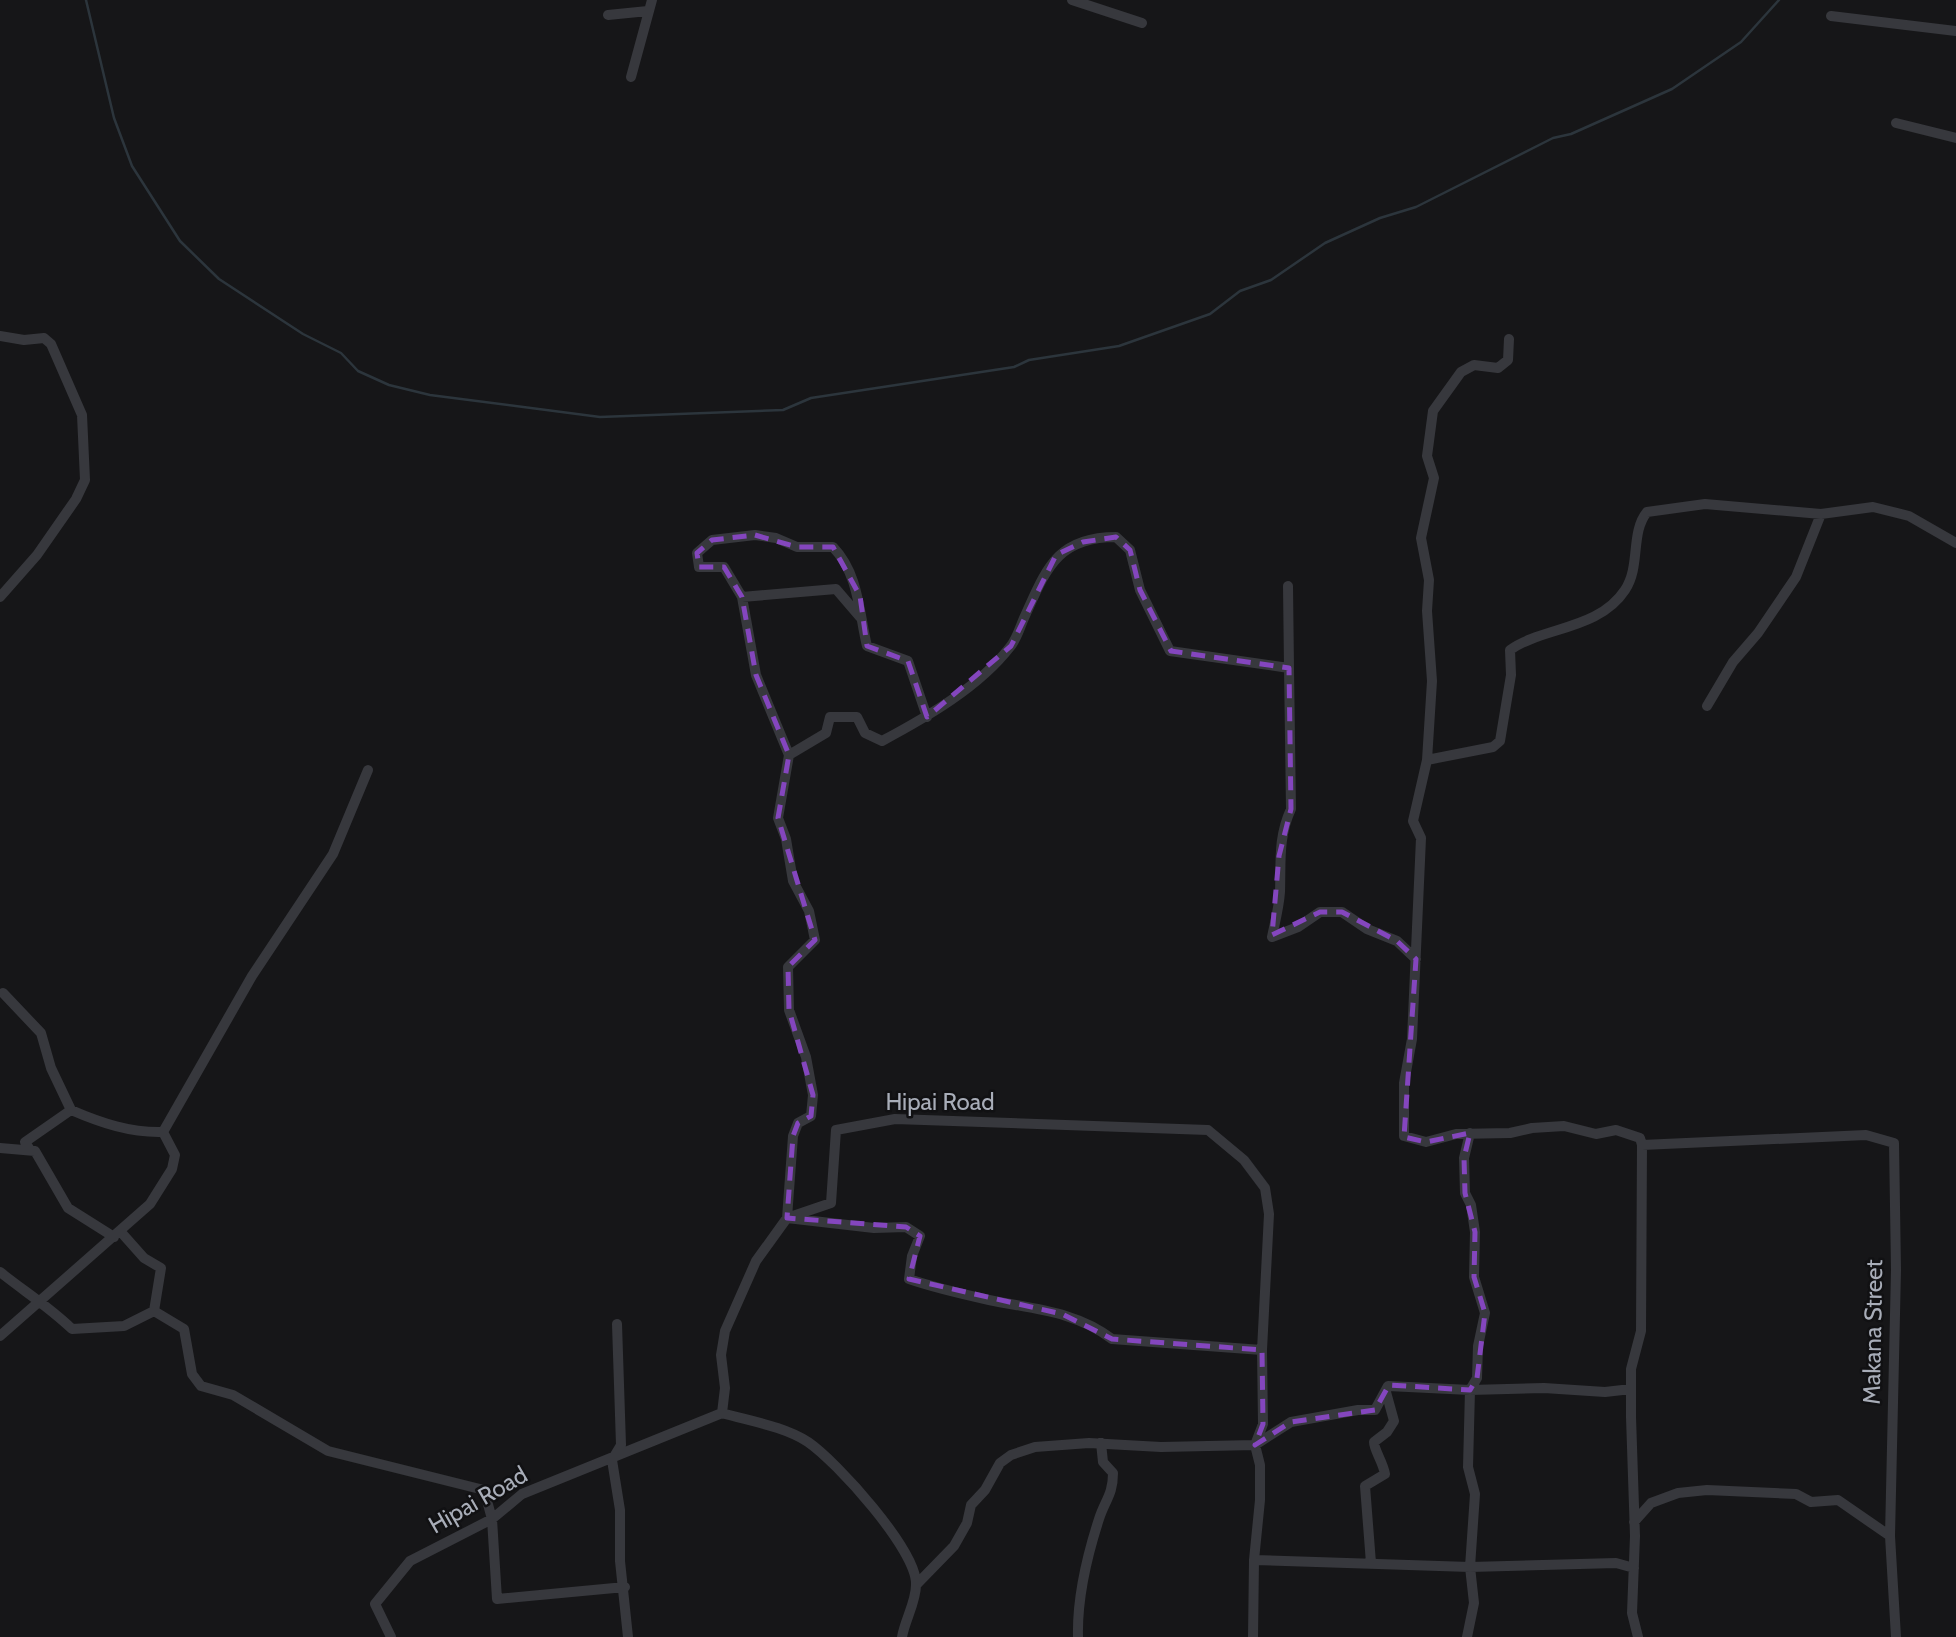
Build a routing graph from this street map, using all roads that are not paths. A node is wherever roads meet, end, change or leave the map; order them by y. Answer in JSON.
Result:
{"nodes":[{"id":1,"x":1072,"y":0,"type":"edge"},
{"id":2,"x":650,"y":6,"type":"edge"},
{"id":3,"x":608,"y":15,"type":"dead end"},
{"id":4,"x":1830,"y":16,"type":"dead end"},
{"id":5,"x":1142,"y":23,"type":"dead end"},
{"id":6,"x":1956,"y":31,"type":"edge"},
{"id":7,"x":631,"y":77,"type":"dead end"},
{"id":8,"x":1896,"y":123,"type":"dead end"},
{"id":9,"x":1956,"y":138,"type":"edge"},
{"id":10,"x":0,"y":336,"type":"edge"},
{"id":11,"x":1509,"y":339,"type":"dead end"},
{"id":12,"x":1821,"y":514,"type":"junction"},
{"id":13,"x":1956,"y":543,"type":"edge"},
{"id":14,"x":1288,"y":586,"type":"dead end"},
{"id":15,"x":0,"y":597,"type":"edge"},
{"id":16,"x":742,"y":597,"type":"junction"},
{"id":17,"x":860,"y":617,"type":"junction"},
{"id":18,"x":1289,"y":668,"type":"junction"},
{"id":19,"x":1707,"y":706,"type":"dead end"},
{"id":20,"x":927,"y":717,"type":"junction"},
{"id":21,"x":789,"y":755,"type":"junction"},
{"id":22,"x":1427,"y":760,"type":"junction"},
{"id":23,"x":368,"y":770,"type":"dead end"},
{"id":24,"x":1416,"y":959,"type":"junction"},
{"id":25,"x":3,"y":993,"type":"dead end"},
{"id":26,"x":71,"y":1110,"type":"junction"},
{"id":27,"x":163,"y":1132,"type":"junction"},
{"id":28,"x":1471,"y":1133,"type":"junction"},
{"id":29,"x":1642,"y":1145,"type":"junction"},
{"id":30,"x":0,"y":1148,"type":"edge"},
{"id":31,"x":30,"y":1150,"type":"junction"},
{"id":32,"x":787,"y":1218,"type":"junction"},
{"id":33,"x":117,"y":1234,"type":"junction"},
{"id":34,"x":0,"y":1272,"type":"edge"},
{"id":35,"x":41,"y":1300,"type":"junction"},
{"id":36,"x":154,"y":1311,"type":"junction"},
{"id":37,"x":617,"y":1324,"type":"dead end"},
{"id":38,"x":0,"y":1336,"type":"edge"},
{"id":39,"x":1262,"y":1350,"type":"junction"},
{"id":40,"x":1470,"y":1390,"type":"junction"},
{"id":41,"x":1631,"y":1390,"type":"junction"},
{"id":42,"x":1386,"y":1392,"type":"junction"},
{"id":43,"x":722,"y":1413,"type":"junction"},
{"id":44,"x":1101,"y":1443,"type":"junction"},
{"id":45,"x":1255,"y":1445,"type":"junction"},
{"id":46,"x":612,"y":1460,"type":"junction"},
{"id":47,"x":492,"y":1519,"type":"junction"},
{"id":48,"x":1634,"y":1522,"type":"junction"},
{"id":49,"x":1890,"y":1536,"type":"junction"},
{"id":50,"x":1254,"y":1560,"type":"junction"},
{"id":51,"x":1371,"y":1563,"type":"junction"},
{"id":52,"x":1470,"y":1567,"type":"junction"},
{"id":53,"x":1634,"y":1568,"type":"junction"},
{"id":54,"x":917,"y":1584,"type":"junction"},
{"id":55,"x":625,"y":1587,"type":"junction"},
{"id":56,"x":391,"y":1637,"type":"edge"},
{"id":57,"x":628,"y":1637,"type":"edge"},
{"id":58,"x":902,"y":1637,"type":"edge"},
{"id":59,"x":1078,"y":1637,"type":"edge"},
{"id":60,"x":1253,"y":1637,"type":"edge"},
{"id":61,"x":1467,"y":1637,"type":"edge"},
{"id":62,"x":1638,"y":1637,"type":"edge"},
{"id":63,"x":1896,"y":1637,"type":"edge"}],
"edges":[{"from":1,"to":5,"type":"street"},
{"from":2,"to":3,"type":"street"},
{"from":2,"to":7,"type":"street"},
{"from":4,"to":6,"type":"street"},
{"from":8,"to":9,"type":"street"},
{"from":10,"to":15,"type":"street"},
{"from":11,"to":22,"type":"street"},
{"from":12,"to":13,"type":"street"},
{"from":12,"to":19,"type":"street"},
{"from":12,"to":22,"type":"street"},
{"from":14,"to":18,"type":"street"},
{"from":16,"to":17,"type":"street"},
{"from":16,"to":17,"type":"street"},
{"from":16,"to":21,"type":"street"},
{"from":17,"to":20,"type":"street"},
{"from":18,"to":20,"type":"street"},
{"from":18,"to":24,"type":"street"},
{"from":20,"to":21,"type":"street"},
{"from":21,"to":32,"type":"street"},
{"from":22,"to":24,"type":"street"},
{"from":23,"to":27,"type":"street"},
{"from":24,"to":28,"type":"street"},
{"from":25,"to":26,"type":"street"},
{"from":26,"to":27,"type":"street"},
{"from":26,"to":31,"type":"street"},
{"from":27,"to":33,"type":"street"},
{"from":28,"to":29,"type":"street"},
{"from":28,"to":40,"type":"street"},
{"from":29,"to":41,"type":"street"},
{"from":29,"to":49,"type":"street","name":"Makana Street"},
{"from":30,"to":31,"type":"street"},
{"from":31,"to":33,"type":"street"},
{"from":32,"to":39,"type":"street"},
{"from":32,"to":39,"type":"street","name":"Hipai Road"},
{"from":32,"to":43,"type":"street"},
{"from":33,"to":35,"type":"street"},
{"from":33,"to":36,"type":"street"},
{"from":34,"to":35,"type":"street"},
{"from":35,"to":36,"type":"street"},
{"from":35,"to":38,"type":"street"},
{"from":36,"to":47,"type":"street"},
{"from":37,"to":46,"type":"street"},
{"from":39,"to":45,"type":"street","name":"Hipai Road"},
{"from":40,"to":41,"type":"street"},
{"from":40,"to":42,"type":"street"},
{"from":40,"to":52,"type":"street"},
{"from":41,"to":48,"type":"street"},
{"from":42,"to":45,"type":"street"},
{"from":42,"to":51,"type":"street"},
{"from":43,"to":46,"type":"street","name":"Hipai Road"},
{"from":43,"to":54,"type":"street"},
{"from":44,"to":45,"type":"street"},
{"from":44,"to":54,"type":"street"},
{"from":44,"to":59,"type":"street"},
{"from":45,"to":50,"type":"street","name":"Hipai Road"},
{"from":46,"to":47,"type":"street","name":"Hipai Road"},
{"from":46,"to":55,"type":"street"},
{"from":47,"to":55,"type":"street"},
{"from":47,"to":56,"type":"street","name":"Hipai Road"},
{"from":48,"to":49,"type":"street"},
{"from":48,"to":53,"type":"street"},
{"from":49,"to":63,"type":"street","name":"Makana Street"},
{"from":50,"to":51,"type":"street"},
{"from":50,"to":60,"type":"street","name":"Hipai Road"},
{"from":51,"to":52,"type":"street"},
{"from":52,"to":53,"type":"street"},
{"from":52,"to":61,"type":"street"},
{"from":53,"to":62,"type":"street"},
{"from":54,"to":58,"type":"street"},
{"from":55,"to":57,"type":"street"}]}
